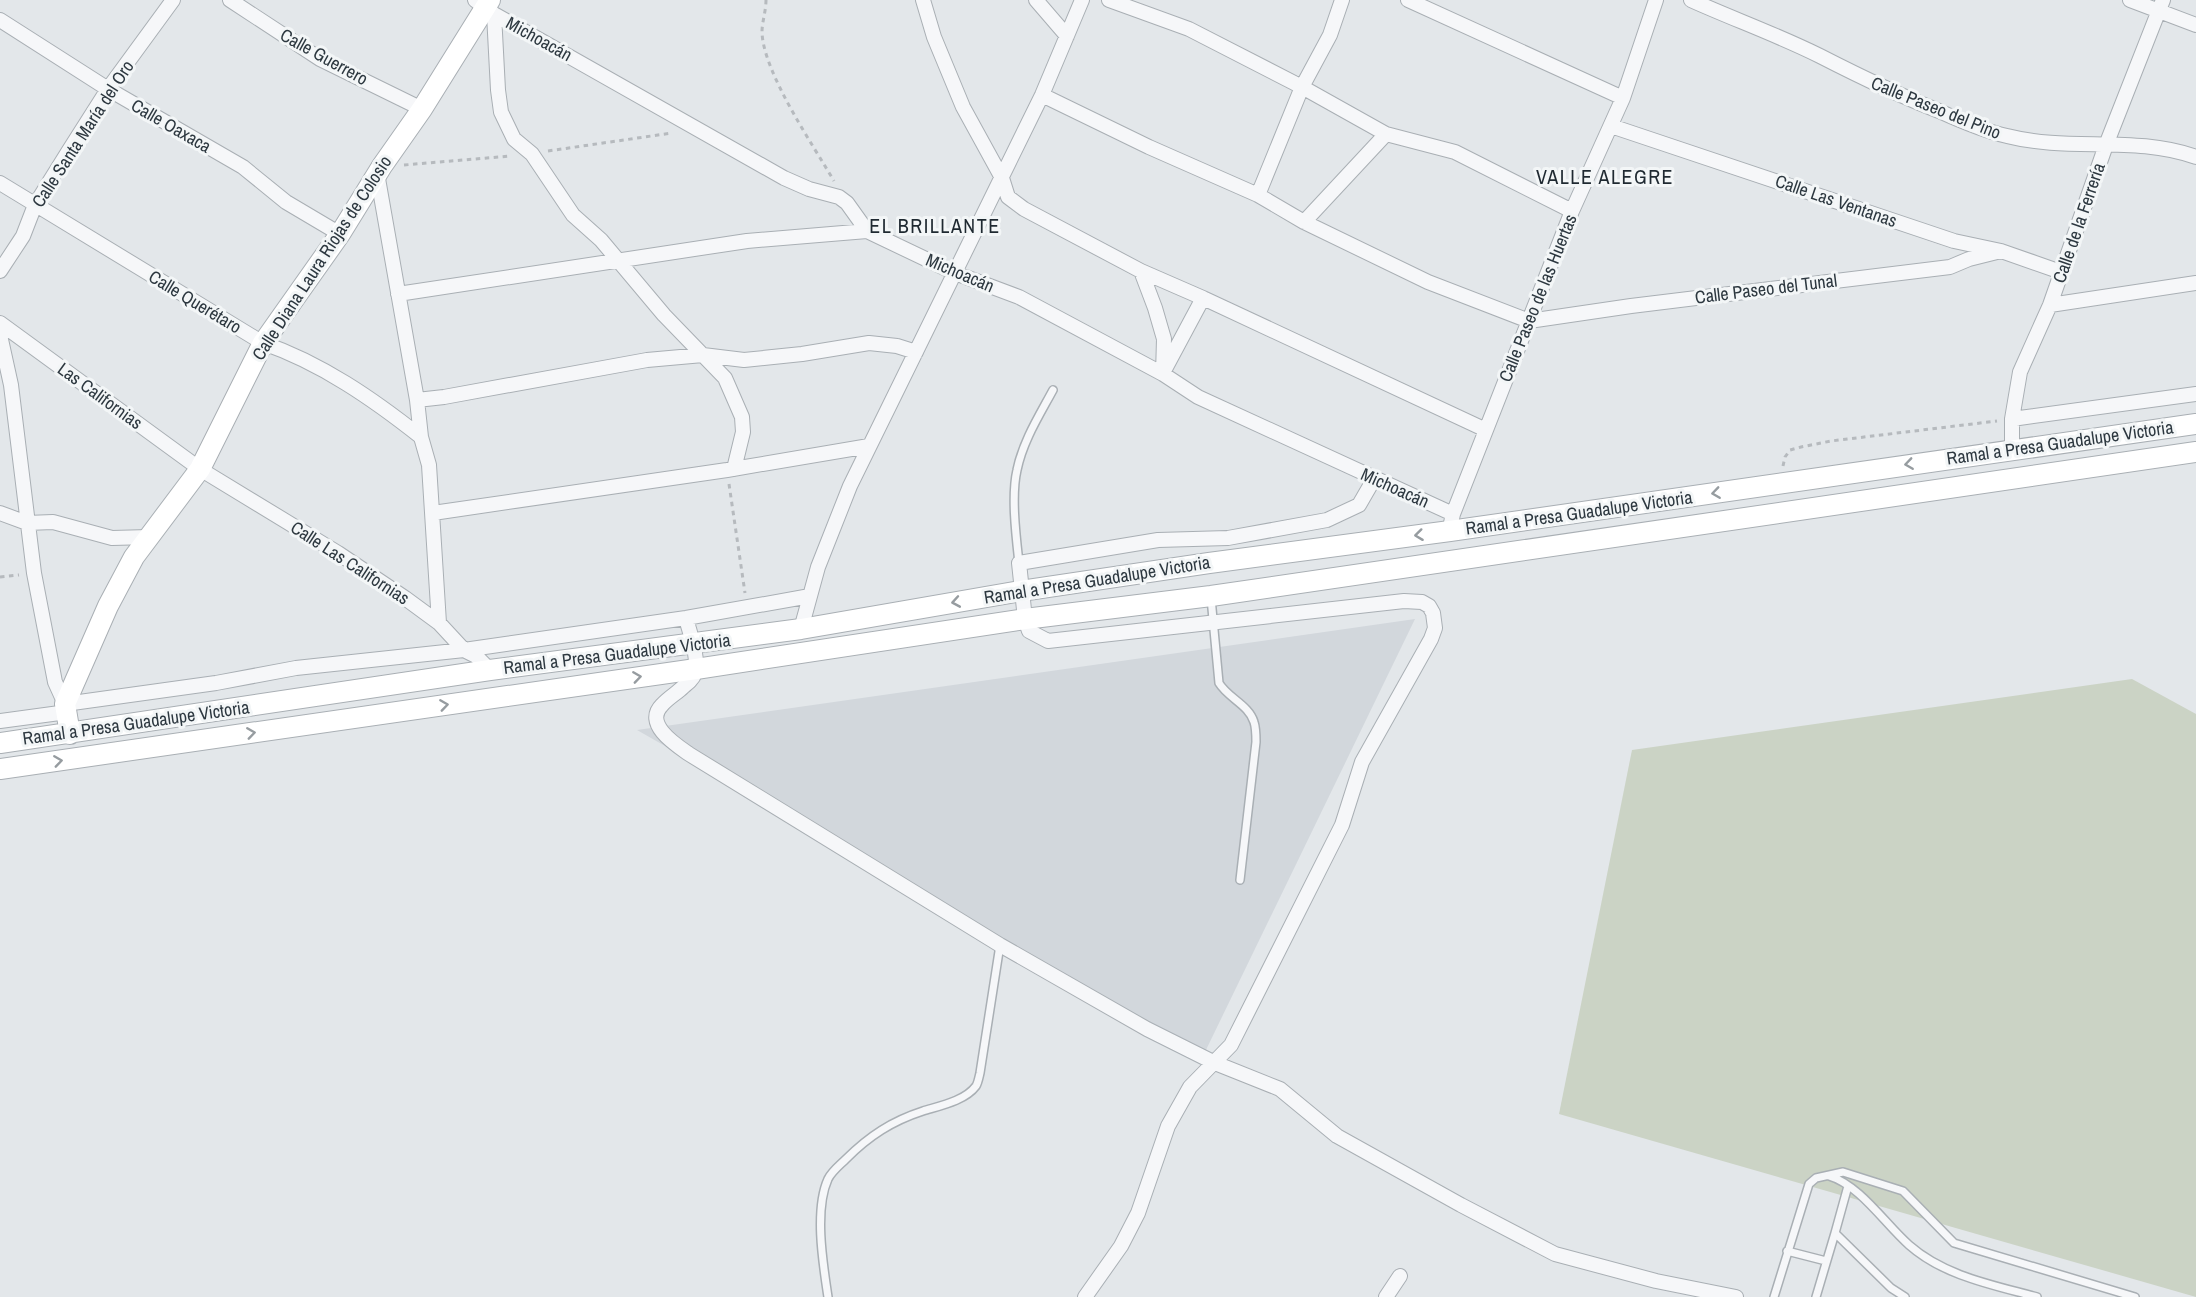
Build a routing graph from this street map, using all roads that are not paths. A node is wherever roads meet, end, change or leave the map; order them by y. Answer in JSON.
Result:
{"nodes":[{"id":1,"x":172,"y":0,"type":"edge"},
{"id":2,"x":230,"y":0,"type":"edge"},
{"id":3,"x":923,"y":0,"type":"edge"},
{"id":4,"x":1036,"y":0,"type":"edge"},
{"id":5,"x":1082,"y":0,"type":"edge"},
{"id":6,"x":1109,"y":0,"type":"edge"},
{"id":7,"x":1342,"y":0,"type":"edge"},
{"id":8,"x":1408,"y":0,"type":"edge"},
{"id":9,"x":1656,"y":0,"type":"edge"},
{"id":10,"x":1691,"y":0,"type":"edge"},
{"id":11,"x":2130,"y":0,"type":"edge"},
{"id":12,"x":486,"y":5,"type":"edge"},
{"id":13,"x":2161,"y":6,"type":"edge"},
{"id":14,"x":0,"y":20,"type":"edge"},
{"id":15,"x":2196,"y":25,"type":"edge"},
{"id":16,"x":1067,"y":36,"type":"junction"},
{"id":17,"x":1302,"y":87,"type":"junction"},
{"id":18,"x":108,"y":89,"type":"junction"},
{"id":19,"x":1042,"y":95,"type":"junction"},
{"id":20,"x":1623,"y":98,"type":"junction"},
{"id":21,"x":422,"y":109,"type":"junction"},
{"id":22,"x":1611,"y":126,"type":"junction"},
{"id":23,"x":1386,"y":134,"type":"junction"},
{"id":24,"x":2106,"y":145,"type":"junction"},
{"id":25,"x":2196,"y":157,"type":"edge"},
{"id":26,"x":377,"y":173,"type":"junction"},
{"id":27,"x":1002,"y":178,"type":"junction"},
{"id":28,"x":0,"y":183,"type":"edge"},
{"id":29,"x":1258,"y":195,"type":"junction"},
{"id":30,"x":35,"y":205,"type":"junction"},
{"id":31,"x":1572,"y":210,"type":"junction"},
{"id":32,"x":1304,"y":222,"type":"junction"},
{"id":33,"x":867,"y":231,"type":"junction"},
{"id":34,"x":340,"y":234,"type":"junction"},
{"id":35,"x":2001,"y":251,"type":"junction"},
{"id":36,"x":619,"y":262,"type":"junction"},
{"id":37,"x":0,"y":271,"type":"edge"},
{"id":38,"x":1141,"y":272,"type":"junction"},
{"id":39,"x":2061,"y":272,"type":"junction"},
{"id":40,"x":955,"y":273,"type":"junction"},
{"id":41,"x":2196,"y":283,"type":"edge"},
{"id":42,"x":399,"y":294,"type":"junction"},
{"id":43,"x":1203,"y":298,"type":"junction"},
{"id":44,"x":2050,"y":305,"type":"junction"},
{"id":45,"x":1529,"y":321,"type":"junction"},
{"id":46,"x":0,"y":323,"type":"edge"},
{"id":47,"x":0,"y":335,"type":"edge"},
{"id":48,"x":263,"y":343,"type":"junction"},
{"id":49,"x":916,"y":352,"type":"junction"},
{"id":50,"x":703,"y":354,"type":"junction"},
{"id":51,"x":1163,"y":374,"type":"junction"},
{"id":52,"x":1053,"y":390,"type":"dead end"},
{"id":53,"x":2196,"y":394,"type":"edge"},
{"id":54,"x":417,"y":400,"type":"junction"},
{"id":55,"x":2012,"y":419,"type":"junction"},
{"id":56,"x":2196,"y":424,"type":"edge"},
{"id":57,"x":1486,"y":430,"type":"junction"},
{"id":58,"x":421,"y":437,"type":"junction"},
{"id":59,"x":869,"y":446,"type":"junction"},
{"id":60,"x":2012,"y":449,"type":"junction"},
{"id":61,"x":2196,"y":452,"type":"edge"},
{"id":62,"x":200,"y":469,"type":"junction"},
{"id":63,"x":730,"y":470,"type":"junction"},
{"id":64,"x":1374,"y":479,"type":"junction"},
{"id":65,"x":0,"y":513,"type":"edge"},
{"id":66,"x":434,"y":513,"type":"junction"},
{"id":67,"x":27,"y":523,"type":"junction"},
{"id":68,"x":1451,"y":523,"type":"junction"},
{"id":69,"x":149,"y":537,"type":"junction"},
{"id":70,"x":1019,"y":562,"type":"junction"},
{"id":71,"x":1022,"y":591,"type":"junction"},
{"id":72,"x":810,"y":596,"type":"junction"},
{"id":73,"x":1211,"y":596,"type":"junction"},
{"id":74,"x":686,"y":618,"type":"junction"},
{"id":75,"x":1025,"y":619,"type":"junction"},
{"id":76,"x":439,"y":623,"type":"junction"},
{"id":77,"x":1213,"y":623,"type":"junction"},
{"id":78,"x":801,"y":629,"type":"junction"},
{"id":79,"x":693,"y":643,"type":"junction"},
{"id":80,"x":464,"y":650,"type":"junction"},
{"id":81,"x":696,"y":669,"type":"junction"},
{"id":82,"x":490,"y":670,"type":"junction"},
{"id":83,"x":66,"y":708,"type":"junction"},
{"id":84,"x":0,"y":721,"type":"edge"},
{"id":85,"x":70,"y":734,"type":"junction"},
{"id":86,"x":0,"y":743,"type":"edge"},
{"id":87,"x":0,"y":769,"type":"edge"},
{"id":88,"x":1240,"y":880,"type":"dead end"},
{"id":89,"x":1000,"y":945,"type":"junction"},
{"id":90,"x":1215,"y":1063,"type":"junction"},
{"id":91,"x":1825,"y":1175,"type":"junction"},
{"id":92,"x":1848,"y":1186,"type":"junction"},
{"id":93,"x":1835,"y":1233,"type":"junction"},
{"id":94,"x":1787,"y":1251,"type":"junction"},
{"id":95,"x":1826,"y":1261,"type":"junction"},
{"id":96,"x":1400,"y":1276,"type":"dead end"},
{"id":97,"x":828,"y":1297,"type":"edge"},
{"id":98,"x":1085,"y":1297,"type":"edge"},
{"id":99,"x":1386,"y":1297,"type":"edge"},
{"id":100,"x":1736,"y":1297,"type":"edge"},
{"id":101,"x":1774,"y":1297,"type":"edge"},
{"id":102,"x":1816,"y":1297,"type":"edge"},
{"id":103,"x":1905,"y":1297,"type":"edge"},
{"id":104,"x":2037,"y":1297,"type":"edge"},
{"id":105,"x":2135,"y":1297,"type":"edge"}],
"edges":[{"from":1,"to":18,"type":"street","name":"Calle Santa María del Oro"},
{"from":2,"to":21,"type":"street","name":"Calle Guerrero"},
{"from":3,"to":27,"type":"street"},
{"from":4,"to":16,"type":"street"},
{"from":5,"to":16,"type":"street"},
{"from":6,"to":17,"type":"street"},
{"from":7,"to":17,"type":"street"},
{"from":8,"to":20,"type":"street"},
{"from":9,"to":20,"type":"street","name":"Calle Paseo de las Huertas"},
{"from":10,"to":24,"type":"street","name":"Calle Paseo del Pino"},
{"from":11,"to":13,"type":"street"},
{"from":12,"to":21,"type":"main road","name":"Calle Diana Laura Riojas de Colosio"},
{"from":12,"to":33,"type":"street","name":"Michoacán"},
{"from":12,"to":36,"type":"street"},
{"from":13,"to":15,"type":"street"},
{"from":13,"to":24,"type":"street","name":"Calle de la Ferrería"},
{"from":14,"to":18,"type":"street","name":"Calle Oaxaca"},
{"from":16,"to":19,"type":"street"},
{"from":17,"to":23,"type":"street"},
{"from":17,"to":29,"type":"street"},
{"from":18,"to":30,"type":"street","name":"Calle Santa María del Oro"},
{"from":18,"to":34,"type":"street","name":"Calle Oaxaca"},
{"from":19,"to":27,"type":"street"},
{"from":19,"to":29,"type":"street"},
{"from":20,"to":22,"type":"street","name":"Calle Paseo de las Huertas"},
{"from":21,"to":26,"type":"main road","name":"Calle Diana Laura Riojas de Colosio"},
{"from":22,"to":31,"type":"street","name":"Calle Paseo de las Huertas"},
{"from":22,"to":35,"type":"street","name":"Calle Las Ventanas"},
{"from":23,"to":31,"type":"street"},
{"from":23,"to":32,"type":"street"},
{"from":24,"to":25,"type":"street","name":"Calle Paseo del Pino"},
{"from":24,"to":39,"type":"street","name":"Calle de la Ferrería"},
{"from":26,"to":34,"type":"main road","name":"Calle Diana Laura Riojas de Colosio"},
{"from":26,"to":42,"type":"street"},
{"from":27,"to":38,"type":"street"},
{"from":27,"to":40,"type":"street"},
{"from":28,"to":30,"type":"street","name":"Calle Querétaro"},
{"from":29,"to":32,"type":"street"},
{"from":30,"to":37,"type":"street","name":"Calle Santa María del Oro"},
{"from":30,"to":48,"type":"street","name":"Calle Querétaro"},
{"from":31,"to":45,"type":"street","name":"Calle Paseo de las Huertas"},
{"from":32,"to":45,"type":"street"},
{"from":33,"to":36,"type":"street"},
{"from":33,"to":40,"type":"street","name":"Michoacán"},
{"from":34,"to":48,"type":"main road","name":"Calle Diana Laura Riojas de Colosio"},
{"from":35,"to":39,"type":"street","name":"Calle Las Ventanas"},
{"from":35,"to":45,"type":"street","name":"Calle Paseo del Tunal"},
{"from":36,"to":42,"type":"street"},
{"from":36,"to":50,"type":"street"},
{"from":38,"to":43,"type":"street"},
{"from":38,"to":51,"type":"street"},
{"from":39,"to":44,"type":"street","name":"Calle de la Ferrería"},
{"from":40,"to":49,"type":"street"},
{"from":40,"to":51,"type":"street","name":"Michoacán"},
{"from":41,"to":44,"type":"street"},
{"from":42,"to":54,"type":"street"},
{"from":43,"to":51,"type":"street"},
{"from":43,"to":57,"type":"street"},
{"from":44,"to":55,"type":"street","name":"Calle de la Ferrería"},
{"from":45,"to":57,"type":"street","name":"Calle Paseo de las Huertas"},
{"from":46,"to":62,"type":"street","name":"Las Californias"},
{"from":47,"to":67,"type":"street"},
{"from":48,"to":58,"type":"street","name":"Calle Querétaro"},
{"from":48,"to":62,"type":"main road","name":"Calle Diana Laura Riojas de Colosio"},
{"from":49,"to":50,"type":"street"},
{"from":49,"to":59,"type":"street"},
{"from":50,"to":54,"type":"street"},
{"from":50,"to":63,"type":"street"},
{"from":51,"to":64,"type":"street","name":"Michoacán"},
{"from":52,"to":70,"type":"lane"},
{"from":53,"to":55,"type":"street"},
{"from":54,"to":58,"type":"street"},
{"from":55,"to":60,"type":"street","name":"Calle de la Ferrería"},
{"from":56,"to":60,"type":"main road","name":"Ramal a Presa Guadalupe Victoria"},
{"from":57,"to":68,"type":"street","name":"Calle Paseo de las Huertas"},
{"from":58,"to":66,"type":"street"},
{"from":59,"to":63,"type":"street"},
{"from":59,"to":72,"type":"street"},
{"from":60,"to":68,"type":"main road","name":"Ramal a Presa Guadalupe Victoria","one_way":true},
{"from":61,"to":73,"type":"main road","name":"Ramal a Presa Guadalupe Victoria"},
{"from":62,"to":69,"type":"main road","name":"Calle Diana Laura Riojas de Colosio"},
{"from":62,"to":76,"type":"street","name":"Calle Las Californias"},
{"from":63,"to":66,"type":"street"},
{"from":64,"to":68,"type":"street","name":"Michoacán"},
{"from":64,"to":70,"type":"street"},
{"from":65,"to":67,"type":"street"},
{"from":66,"to":76,"type":"street"},
{"from":67,"to":69,"type":"street"},
{"from":67,"to":83,"type":"street"},
{"from":68,"to":71,"type":"main road","name":"Ramal a Presa Guadalupe Victoria","one_way":true},
{"from":69,"to":83,"type":"main road","name":"Calle Diana Laura Riojas de Colosio"},
{"from":70,"to":71,"type":"street"},
{"from":71,"to":75,"type":"street"},
{"from":71,"to":78,"type":"main road","name":"Ramal a Presa Guadalupe Victoria","one_way":true},
{"from":72,"to":74,"type":"street"},
{"from":72,"to":78,"type":"street"},
{"from":73,"to":75,"type":"main road","name":"Ramal a Presa Guadalupe Victoria"},
{"from":73,"to":77,"type":"lane"},
{"from":74,"to":79,"type":"street"},
{"from":74,"to":80,"type":"street"},
{"from":75,"to":77,"type":"street"},
{"from":75,"to":81,"type":"main road","name":"Ramal a Presa Guadalupe Victoria"},
{"from":76,"to":80,"type":"street","name":"Calle Las Californias"},
{"from":77,"to":88,"type":"lane"},
{"from":77,"to":90,"type":"street"},
{"from":78,"to":79,"type":"main road","name":"Ramal a Presa Guadalupe Victoria"},
{"from":79,"to":81,"type":"street"},
{"from":79,"to":82,"type":"main road","name":"Ramal a Presa Guadalupe Victoria"},
{"from":80,"to":82,"type":"street","name":"Calle Las Californias"},
{"from":80,"to":83,"type":"street"},
{"from":87,"to":81,"type":"main road","name":"Ramal a Presa Guadalupe Victoria","one_way":true},
{"from":81,"to":89,"type":"street"},
{"from":82,"to":85,"type":"main road","name":"Ramal a Presa Guadalupe Victoria"},
{"from":83,"to":84,"type":"street"},
{"from":83,"to":85,"type":"main road"},
{"from":85,"to":86,"type":"main road","name":"Ramal a Presa Guadalupe Victoria"},
{"from":89,"to":90,"type":"street"},
{"from":89,"to":97,"type":"lane"},
{"from":90,"to":98,"type":"street"},
{"from":90,"to":100,"type":"street"},
{"from":91,"to":92,"type":"lane"},
{"from":91,"to":94,"type":"lane"},
{"from":91,"to":105,"type":"lane"},
{"from":92,"to":93,"type":"lane"},
{"from":92,"to":104,"type":"lane"},
{"from":93,"to":95,"type":"lane"},
{"from":93,"to":103,"type":"lane"},
{"from":94,"to":95,"type":"lane"},
{"from":94,"to":101,"type":"lane"},
{"from":95,"to":102,"type":"lane"},
{"from":96,"to":99,"type":"street"}]}
